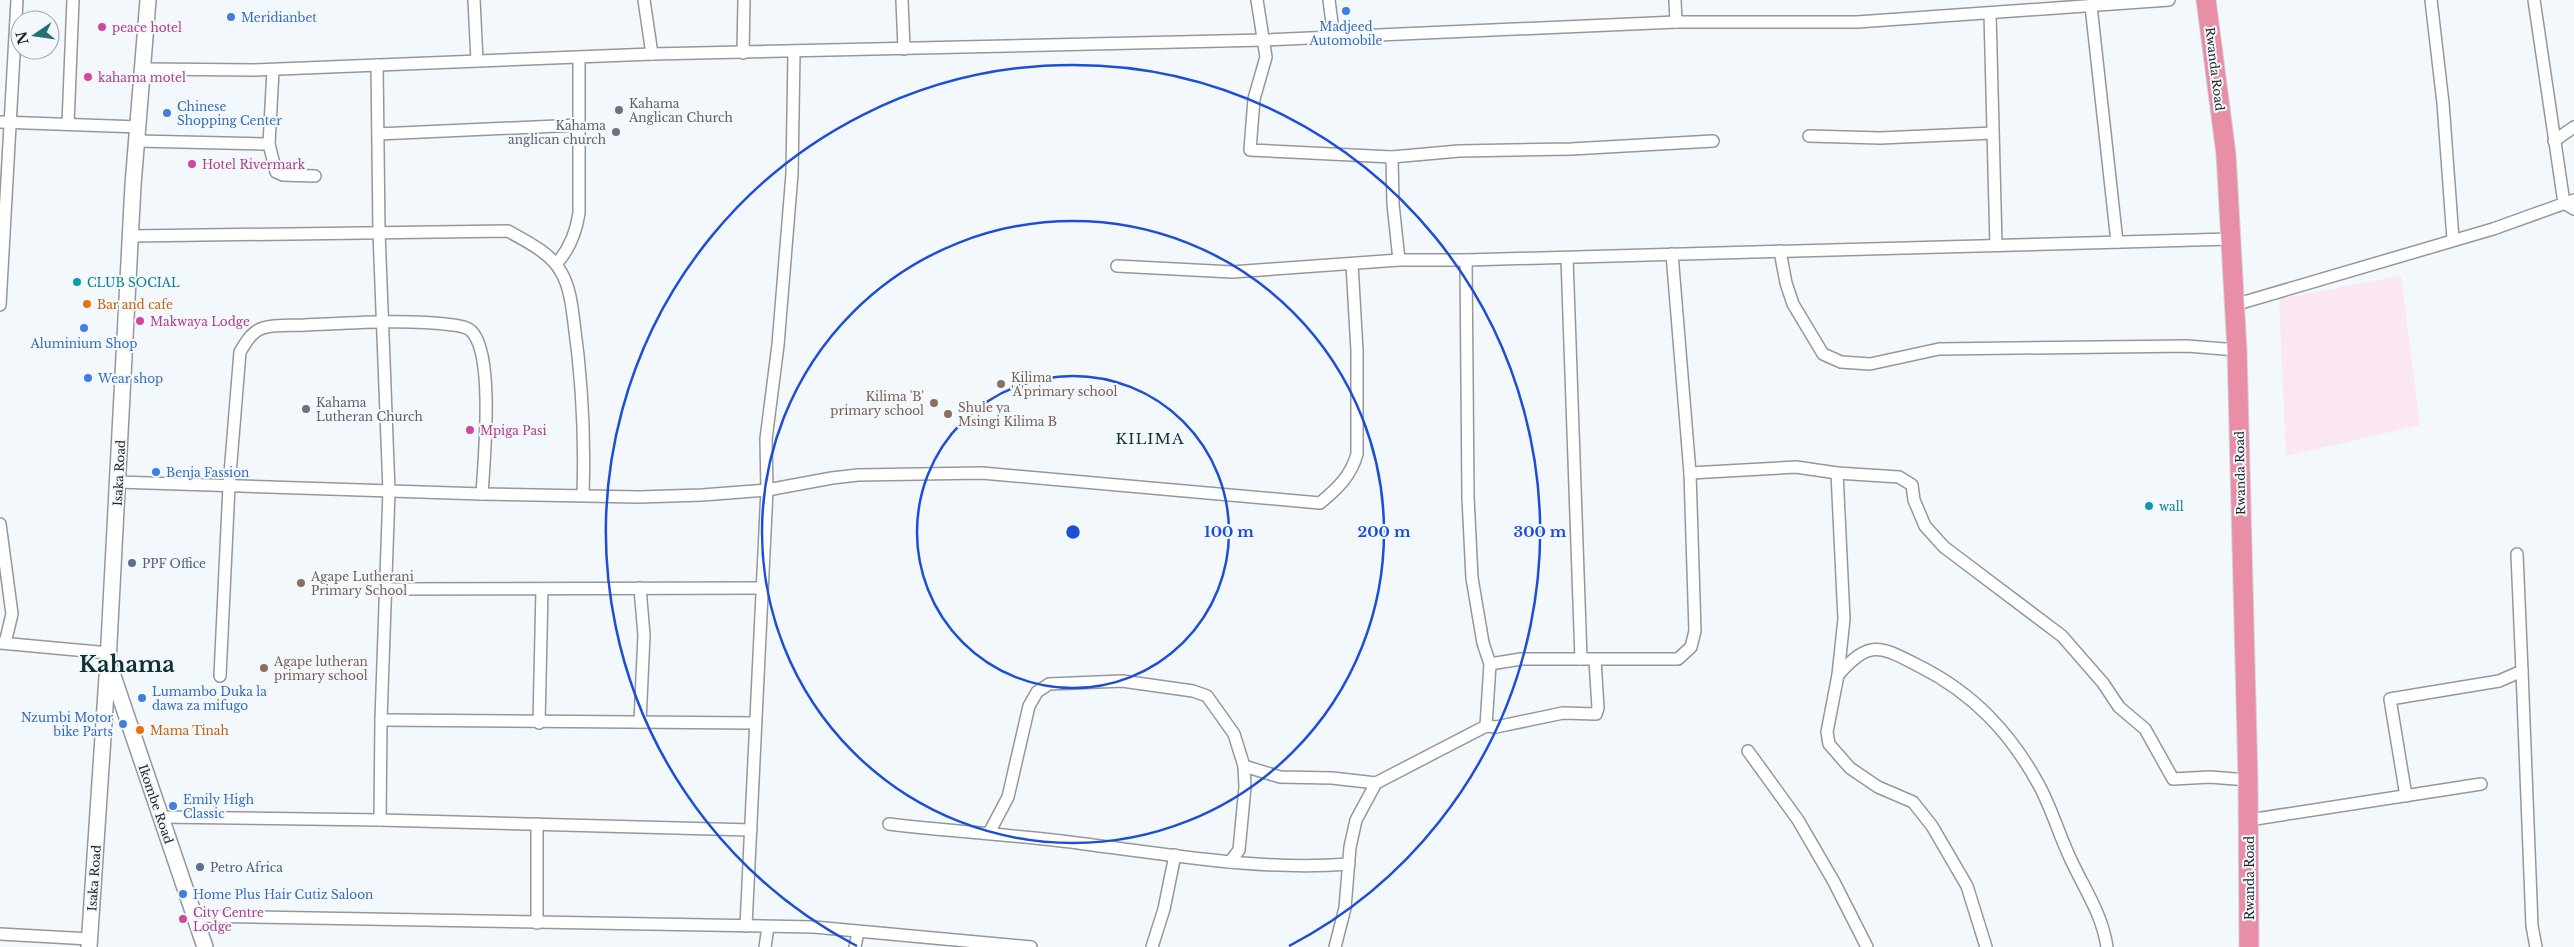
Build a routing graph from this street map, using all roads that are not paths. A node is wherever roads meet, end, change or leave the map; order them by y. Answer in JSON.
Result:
{"nodes":[{"id":1,"x":17,"y":0,"type":"edge"},
{"id":2,"x":73,"y":0,"type":"edge"},
{"id":3,"x":148,"y":0,"type":"edge"},
{"id":4,"x":474,"y":0,"type":"edge"},
{"id":5,"x":644,"y":0,"type":"edge"},
{"id":6,"x":744,"y":0,"type":"edge"},
{"id":7,"x":902,"y":0,"type":"edge"},
{"id":8,"x":1256,"y":0,"type":"edge"},
{"id":9,"x":1329,"y":0,"type":"edge"},
{"id":10,"x":1674,"y":0,"type":"edge"},
{"id":11,"x":2169,"y":0,"type":"edge"},
{"id":12,"x":2206,"y":0,"type":"edge"},
{"id":13,"x":2431,"y":0,"type":"edge"},
{"id":14,"x":2534,"y":0,"type":"edge"},
{"id":15,"x":2091,"y":6,"type":"junction"},
{"id":16,"x":1990,"y":14,"type":"junction"},
{"id":17,"x":1676,"y":22,"type":"junction"},
{"id":18,"x":1334,"y":38,"type":"junction"},
{"id":19,"x":1264,"y":40,"type":"junction"},
{"id":20,"x":904,"y":48,"type":"junction"},
{"id":21,"x":794,"y":52,"type":"junction"},
{"id":22,"x":743,"y":53,"type":"junction"},
{"id":23,"x":652,"y":54,"type":"junction"},
{"id":24,"x":579,"y":57,"type":"junction"},
{"id":25,"x":477,"y":61,"type":"junction"},
{"id":26,"x":377,"y":65,"type":"junction"},
{"id":27,"x":144,"y":69,"type":"junction"},
{"id":28,"x":273,"y":70,"type":"junction"},
{"id":29,"x":4,"y":122,"type":"edge"},
{"id":30,"x":68,"y":124,"type":"junction"},
{"id":31,"x":578,"y":125,"type":"junction"},
{"id":32,"x":2574,"y":127,"type":"edge"},
{"id":33,"x":1993,"y":133,"type":"junction"},
{"id":34,"x":138,"y":134,"type":"junction"},
{"id":35,"x":378,"y":134,"type":"junction"},
{"id":36,"x":1809,"y":136,"type":"dead end"},
{"id":37,"x":2554,"y":140,"type":"junction"},
{"id":38,"x":1713,"y":141,"type":"dead end"},
{"id":39,"x":269,"y":144,"type":"junction"},
{"id":40,"x":1392,"y":157,"type":"junction"},
{"id":41,"x":315,"y":176,"type":"dead end"},
{"id":42,"x":2571,"y":204,"type":"edge"},
{"id":43,"x":379,"y":232,"type":"junction"},
{"id":44,"x":132,"y":236,"type":"junction"},
{"id":45,"x":2230,"y":239,"type":"junction"},
{"id":46,"x":2453,"y":239,"type":"junction"},
{"id":47,"x":2116,"y":242,"type":"junction"},
{"id":48,"x":1996,"y":245,"type":"junction"},
{"id":49,"x":1780,"y":251,"type":"junction"},
{"id":50,"x":1672,"y":254,"type":"junction"},
{"id":51,"x":1567,"y":258,"type":"junction"},
{"id":52,"x":1399,"y":260,"type":"junction"},
{"id":53,"x":1466,"y":260,"type":"junction"},
{"id":54,"x":556,"y":264,"type":"junction"},
{"id":55,"x":1352,"y":264,"type":"junction"},
{"id":56,"x":1117,"y":266,"type":"dead end"},
{"id":57,"x":0,"y":305,"type":"edge"},
{"id":58,"x":2234,"y":305,"type":"junction"},
{"id":59,"x":384,"y":322,"type":"junction"},
{"id":60,"x":2237,"y":350,"type":"junction"},
{"id":61,"x":1690,"y":473,"type":"junction"},
{"id":62,"x":1837,"y":473,"type":"junction"},
{"id":63,"x":118,"y":482,"type":"junction"},
{"id":64,"x":229,"y":486,"type":"junction"},
{"id":65,"x":767,"y":490,"type":"junction"},
{"id":66,"x":389,"y":491,"type":"junction"},
{"id":67,"x":482,"y":494,"type":"junction"},
{"id":68,"x":583,"y":494,"type":"junction"},
{"id":69,"x":0,"y":524,"type":"edge"},
{"id":70,"x":2517,"y":554,"type":"dead end"},
{"id":71,"x":640,"y":588,"type":"junction"},
{"id":72,"x":762,"y":588,"type":"junction"},
{"id":73,"x":387,"y":589,"type":"junction"},
{"id":74,"x":542,"y":589,"type":"junction"},
{"id":75,"x":3,"y":643,"type":"edge"},
{"id":76,"x":108,"y":657,"type":"junction"},
{"id":77,"x":1581,"y":660,"type":"junction"},
{"id":78,"x":1596,"y":660,"type":"junction"},
{"id":79,"x":1490,"y":664,"type":"junction"},
{"id":80,"x":2522,"y":671,"type":"junction"},
{"id":81,"x":1838,"y":675,"type":"junction"},
{"id":82,"x":220,"y":676,"type":"dead end"},
{"id":83,"x":381,"y":720,"type":"junction"},
{"id":84,"x":539,"y":722,"type":"junction"},
{"id":85,"x":640,"y":722,"type":"junction"},
{"id":86,"x":754,"y":723,"type":"junction"},
{"id":87,"x":1486,"y":726,"type":"junction"},
{"id":88,"x":1748,"y":751,"type":"dead end"},
{"id":89,"x":1244,"y":766,"type":"junction"},
{"id":90,"x":2248,"y":780,"type":"junction"},
{"id":91,"x":1376,"y":783,"type":"junction"},
{"id":92,"x":2481,"y":784,"type":"dead end"},
{"id":93,"x":2406,"y":796,"type":"junction"},
{"id":94,"x":160,"y":817,"type":"junction"},
{"id":95,"x":380,"y":820,"type":"junction"},
{"id":96,"x":2249,"y":820,"type":"junction"},
{"id":97,"x":537,"y":824,"type":"junction"},
{"id":98,"x":889,"y":824,"type":"dead end"},
{"id":99,"x":751,"y":830,"type":"junction"},
{"id":100,"x":989,"y":834,"type":"junction"},
{"id":101,"x":1175,"y":855,"type":"junction"},
{"id":102,"x":1230,"y":862,"type":"junction"},
{"id":103,"x":1349,"y":864,"type":"junction"},
{"id":104,"x":194,"y":916,"type":"junction"},
{"id":105,"x":537,"y":923,"type":"junction"},
{"id":106,"x":746,"y":926,"type":"junction"},
{"id":107,"x":768,"y":927,"type":"junction"},
{"id":108,"x":858,"y":932,"type":"junction"},
{"id":109,"x":0,"y":934,"type":"edge"},
{"id":110,"x":15,"y":941,"type":"edge"},
{"id":111,"x":90,"y":943,"type":"edge"},
{"id":112,"x":205,"y":947,"type":"edge"},
{"id":113,"x":765,"y":947,"type":"edge"},
{"id":114,"x":855,"y":947,"type":"edge"},
{"id":115,"x":1031,"y":947,"type":"edge"},
{"id":116,"x":1152,"y":947,"type":"edge"},
{"id":117,"x":1335,"y":947,"type":"edge"},
{"id":118,"x":1867,"y":947,"type":"edge"},
{"id":119,"x":1986,"y":947,"type":"edge"},
{"id":120,"x":2107,"y":947,"type":"edge"},
{"id":121,"x":2249,"y":947,"type":"edge"},
{"id":122,"x":2536,"y":947,"type":"edge"}],
"edges":[{"from":1,"to":29,"type":"street"},
{"from":2,"to":30,"type":"street"},
{"from":3,"to":27,"type":"street","name":"Isaka Road"},
{"from":4,"to":25,"type":"street"},
{"from":5,"to":23,"type":"street"},
{"from":6,"to":22,"type":"street"},
{"from":7,"to":20,"type":"street"},
{"from":8,"to":19,"type":"street"},
{"from":9,"to":18,"type":"street"},
{"from":10,"to":17,"type":"street"},
{"from":11,"to":15,"type":"street"},
{"from":12,"to":45,"type":"highway","name":"Rwanda Road"},
{"from":13,"to":46,"type":"street"},
{"from":14,"to":37,"type":"street"},
{"from":15,"to":16,"type":"street"},
{"from":15,"to":47,"type":"street"},
{"from":16,"to":17,"type":"street"},
{"from":16,"to":33,"type":"street"},
{"from":17,"to":18,"type":"street"},
{"from":18,"to":19,"type":"street"},
{"from":19,"to":20,"type":"street"},
{"from":19,"to":40,"type":"street"},
{"from":20,"to":21,"type":"street"},
{"from":21,"to":22,"type":"street"},
{"from":21,"to":65,"type":"street"},
{"from":22,"to":23,"type":"street"},
{"from":23,"to":24,"type":"street"},
{"from":24,"to":25,"type":"street"},
{"from":24,"to":31,"type":"street"},
{"from":25,"to":26,"type":"street"},
{"from":26,"to":28,"type":"street"},
{"from":26,"to":35,"type":"street"},
{"from":27,"to":28,"type":"street"},
{"from":27,"to":34,"type":"street","name":"Isaka Road"},
{"from":28,"to":39,"type":"street"},
{"from":29,"to":30,"type":"street"},
{"from":29,"to":57,"type":"street"},
{"from":30,"to":34,"type":"street"},
{"from":31,"to":35,"type":"street"},
{"from":31,"to":54,"type":"street"},
{"from":32,"to":37,"type":"street"},
{"from":33,"to":36,"type":"street"},
{"from":33,"to":48,"type":"street"},
{"from":34,"to":39,"type":"street"},
{"from":34,"to":44,"type":"street","name":"Isaka Road"},
{"from":35,"to":43,"type":"street"},
{"from":37,"to":42,"type":"street"},
{"from":38,"to":40,"type":"street"},
{"from":39,"to":41,"type":"street"},
{"from":40,"to":52,"type":"street"},
{"from":42,"to":46,"type":"street"},
{"from":43,"to":44,"type":"street"},
{"from":43,"to":54,"type":"street"},
{"from":43,"to":59,"type":"street"},
{"from":44,"to":63,"type":"street","name":"Isaka Road"},
{"from":45,"to":47,"type":"street"},
{"from":45,"to":58,"type":"highway","name":"Rwanda Road"},
{"from":46,"to":58,"type":"street"},
{"from":47,"to":48,"type":"street"},
{"from":48,"to":49,"type":"street"},
{"from":49,"to":50,"type":"street"},
{"from":49,"to":60,"type":"street"},
{"from":50,"to":51,"type":"street"},
{"from":50,"to":61,"type":"street"},
{"from":51,"to":53,"type":"street"},
{"from":51,"to":77,"type":"street"},
{"from":52,"to":53,"type":"street"},
{"from":52,"to":55,"type":"street"},
{"from":53,"to":79,"type":"street"},
{"from":54,"to":68,"type":"street"},
{"from":55,"to":56,"type":"street"},
{"from":55,"to":65,"type":"street"},
{"from":58,"to":60,"type":"highway","name":"Rwanda Road"},
{"from":59,"to":64,"type":"street"},
{"from":59,"to":66,"type":"street"},
{"from":59,"to":67,"type":"street"},
{"from":60,"to":90,"type":"highway","name":"Rwanda Road"},
{"from":61,"to":62,"type":"street"},
{"from":61,"to":78,"type":"street"},
{"from":62,"to":81,"type":"street"},
{"from":62,"to":90,"type":"street"},
{"from":63,"to":64,"type":"street"},
{"from":63,"to":76,"type":"street","name":"Isaka Road"},
{"from":64,"to":66,"type":"street"},
{"from":64,"to":82,"type":"street"},
{"from":65,"to":68,"type":"street"},
{"from":65,"to":72,"type":"street"},
{"from":66,"to":67,"type":"street"},
{"from":66,"to":73,"type":"street"},
{"from":67,"to":68,"type":"street"},
{"from":69,"to":75,"type":"street"},
{"from":70,"to":80,"type":"street"},
{"from":71,"to":72,"type":"street"},
{"from":71,"to":74,"type":"street"},
{"from":71,"to":85,"type":"street"},
{"from":72,"to":86,"type":"street"},
{"from":73,"to":74,"type":"street"},
{"from":73,"to":83,"type":"street"},
{"from":74,"to":84,"type":"street"},
{"from":75,"to":76,"type":"street"},
{"from":76,"to":94,"type":"street","name":"Ikombe Road"},
{"from":76,"to":111,"type":"street","name":"Isaka Road"},
{"from":77,"to":78,"type":"street"},
{"from":77,"to":79,"type":"street"},
{"from":78,"to":87,"type":"street"},
{"from":79,"to":87,"type":"street"},
{"from":80,"to":93,"type":"street"},
{"from":80,"to":122,"type":"street"},
{"from":81,"to":119,"type":"street"},
{"from":81,"to":120,"type":"street"},
{"from":83,"to":84,"type":"street"},
{"from":83,"to":95,"type":"street"},
{"from":84,"to":85,"type":"street"},
{"from":85,"to":86,"type":"street"},
{"from":86,"to":99,"type":"street"},
{"from":87,"to":91,"type":"street"},
{"from":88,"to":118,"type":"street"},
{"from":89,"to":91,"type":"street"},
{"from":89,"to":100,"type":"street"},
{"from":89,"to":102,"type":"street"},
{"from":90,"to":96,"type":"highway","name":"Rwanda Road"},
{"from":91,"to":103,"type":"street"},
{"from":92,"to":93,"type":"street"},
{"from":93,"to":96,"type":"street"},
{"from":94,"to":95,"type":"street"},
{"from":94,"to":104,"type":"street","name":"Ikombe Road"},
{"from":95,"to":97,"type":"street"},
{"from":96,"to":121,"type":"highway","name":"Rwanda Road"},
{"from":97,"to":99,"type":"street"},
{"from":97,"to":105,"type":"street"},
{"from":98,"to":100,"type":"street"},
{"from":99,"to":106,"type":"street"},
{"from":100,"to":101,"type":"street"},
{"from":101,"to":102,"type":"street"},
{"from":101,"to":116,"type":"street"},
{"from":102,"to":103,"type":"street"},
{"from":103,"to":117,"type":"street"},
{"from":104,"to":105,"type":"street"},
{"from":104,"to":112,"type":"street","name":"Ikombe Road"},
{"from":105,"to":106,"type":"street"},
{"from":106,"to":107,"type":"street"},
{"from":107,"to":108,"type":"street"},
{"from":107,"to":113,"type":"street"},
{"from":108,"to":114,"type":"street"},
{"from":108,"to":115,"type":"street"},
{"from":109,"to":110,"type":"street"},
{"from":110,"to":111,"type":"street"}]}
